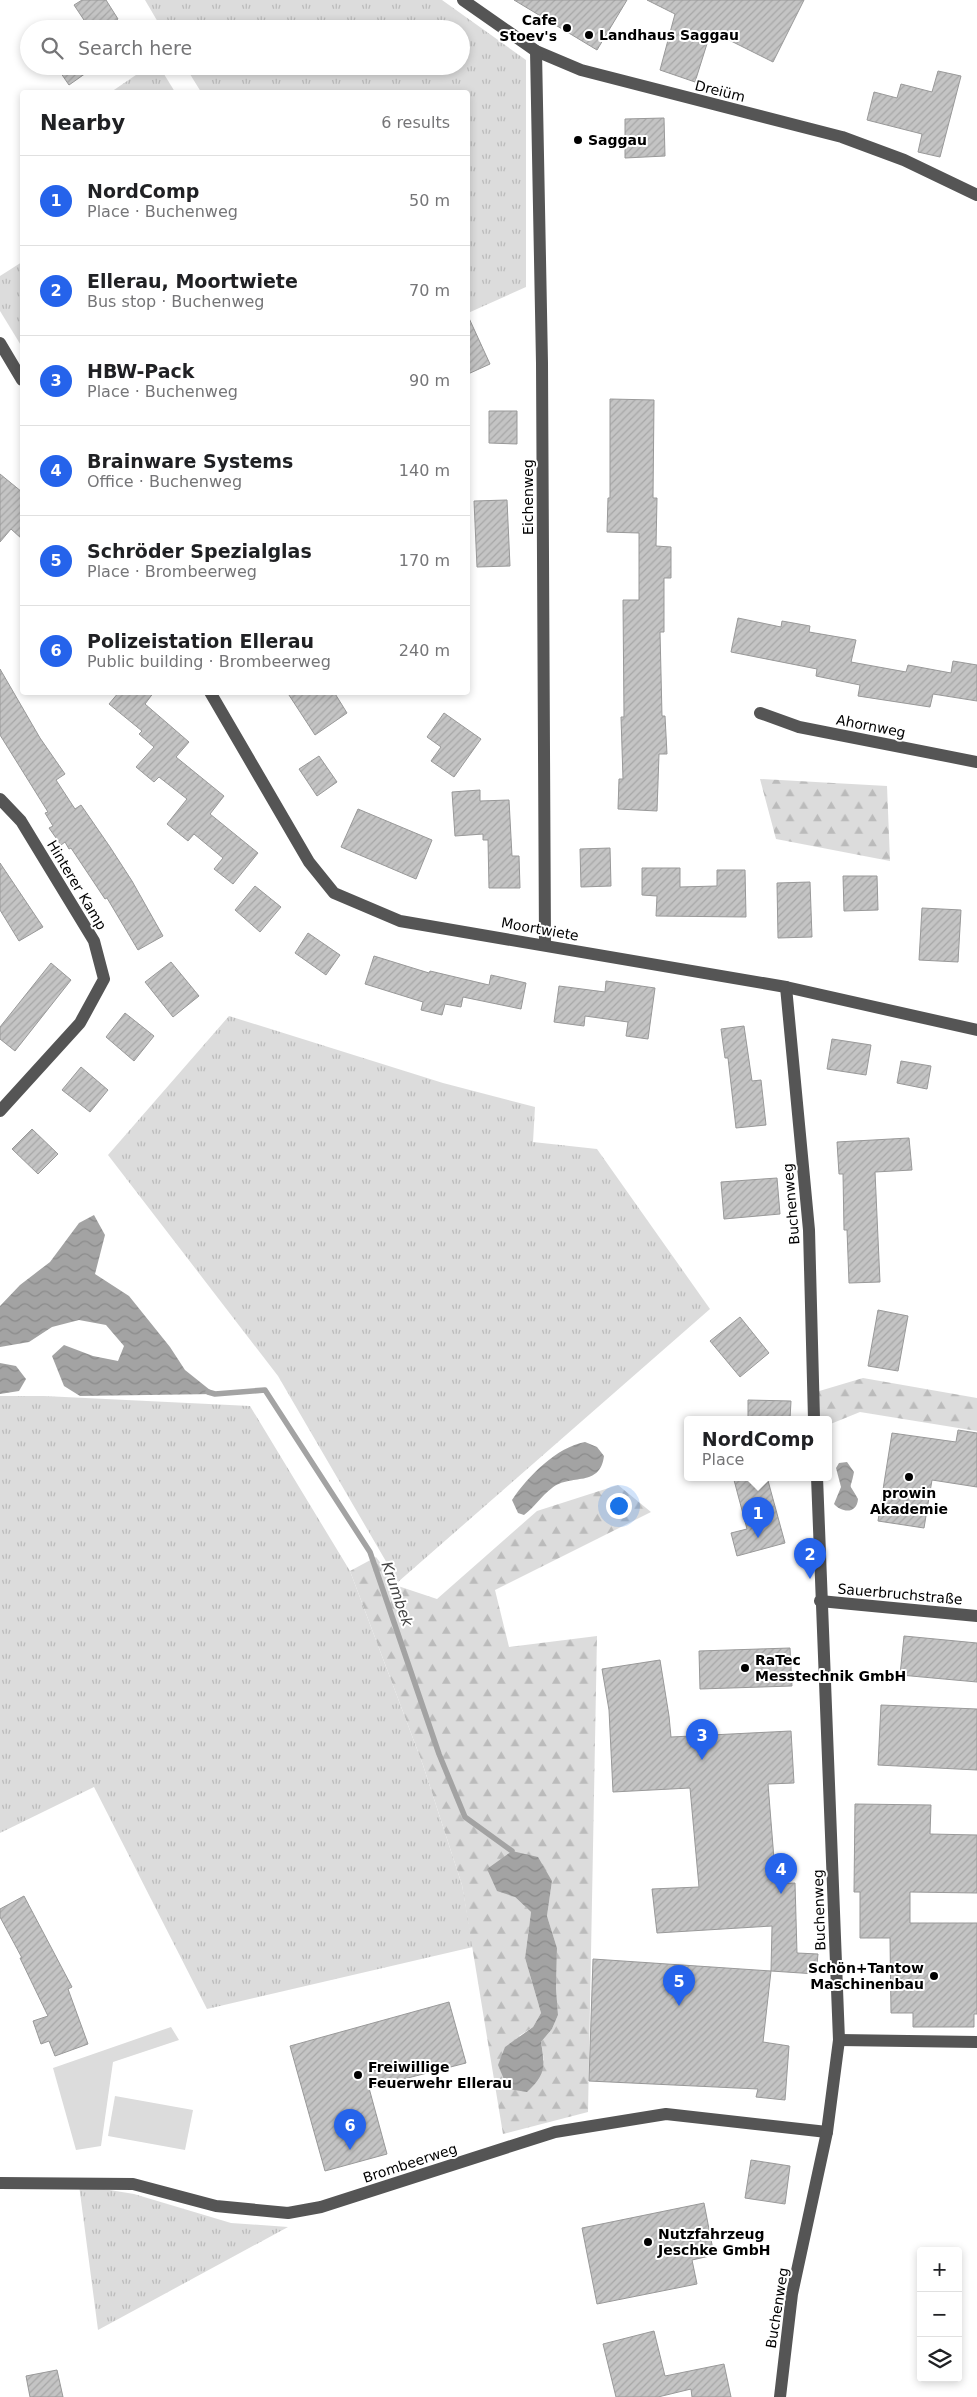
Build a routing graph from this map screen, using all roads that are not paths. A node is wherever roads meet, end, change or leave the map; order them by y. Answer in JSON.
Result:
{"nodes":[{"id":1,"x":463,"y":0,"type":"edge"},
{"id":2,"x":536,"y":51,"type":"junction"},
{"id":3,"x":977,"y":195,"type":"edge"},
{"id":4,"x":0,"y":342,"type":"edge"},
{"id":5,"x":20,"y":377,"type":"edge"},
{"id":6,"x":212,"y":695,"type":"edge"},
{"id":7,"x":760,"y":713,"type":"dead end"},
{"id":8,"x":977,"y":762,"type":"edge"},
{"id":9,"x":0,"y":799,"type":"edge"},
{"id":10,"x":545,"y":944,"type":"junction"},
{"id":11,"x":786,"y":987,"type":"junction"},
{"id":12,"x":977,"y":1030,"type":"edge"},
{"id":13,"x":0,"y":1111,"type":"edge"},
{"id":14,"x":814,"y":1416,"type":"edge"},
{"id":15,"x":817,"y":1481,"type":"edge"},
{"id":16,"x":820,"y":1601,"type":"junction"},
{"id":17,"x":977,"y":1616,"type":"edge"},
{"id":18,"x":840,"y":2040,"type":"junction"},
{"id":19,"x":977,"y":2042,"type":"edge"},
{"id":20,"x":827,"y":2132,"type":"junction"},
{"id":21,"x":0,"y":2183,"type":"edge"},
{"id":22,"x":780,"y":2397,"type":"edge"}],
"edges":[{"from":1,"to":2,"type":"street","name":"Dreiüm"},
{"from":2,"to":3,"type":"street","name":"Dreiüm"},
{"from":2,"to":10,"type":"street","name":"Eichenweg"},
{"from":4,"to":5,"type":"street"},
{"from":6,"to":10,"type":"street","name":"Moortwiete"},
{"from":7,"to":8,"type":"street","name":"Ahornweg"},
{"from":9,"to":13,"type":"street","name":"Hinterer Kamp"},
{"from":10,"to":11,"type":"street","name":"Moortwiete"},
{"from":11,"to":12,"type":"street","name":"Moortwiete"},
{"from":11,"to":14,"type":"street","name":"Buchenweg"},
{"from":15,"to":16,"type":"street","name":"Buchenweg"},
{"from":16,"to":17,"type":"street","name":"Sauerbruchstraße"},
{"from":16,"to":18,"type":"street","name":"Buchenweg"},
{"from":18,"to":19,"type":"street"},
{"from":18,"to":20,"type":"street","name":"Buchenweg"},
{"from":20,"to":21,"type":"street","name":"Brombeerweg"},
{"from":20,"to":22,"type":"street","name":"Buchenweg"}]}
